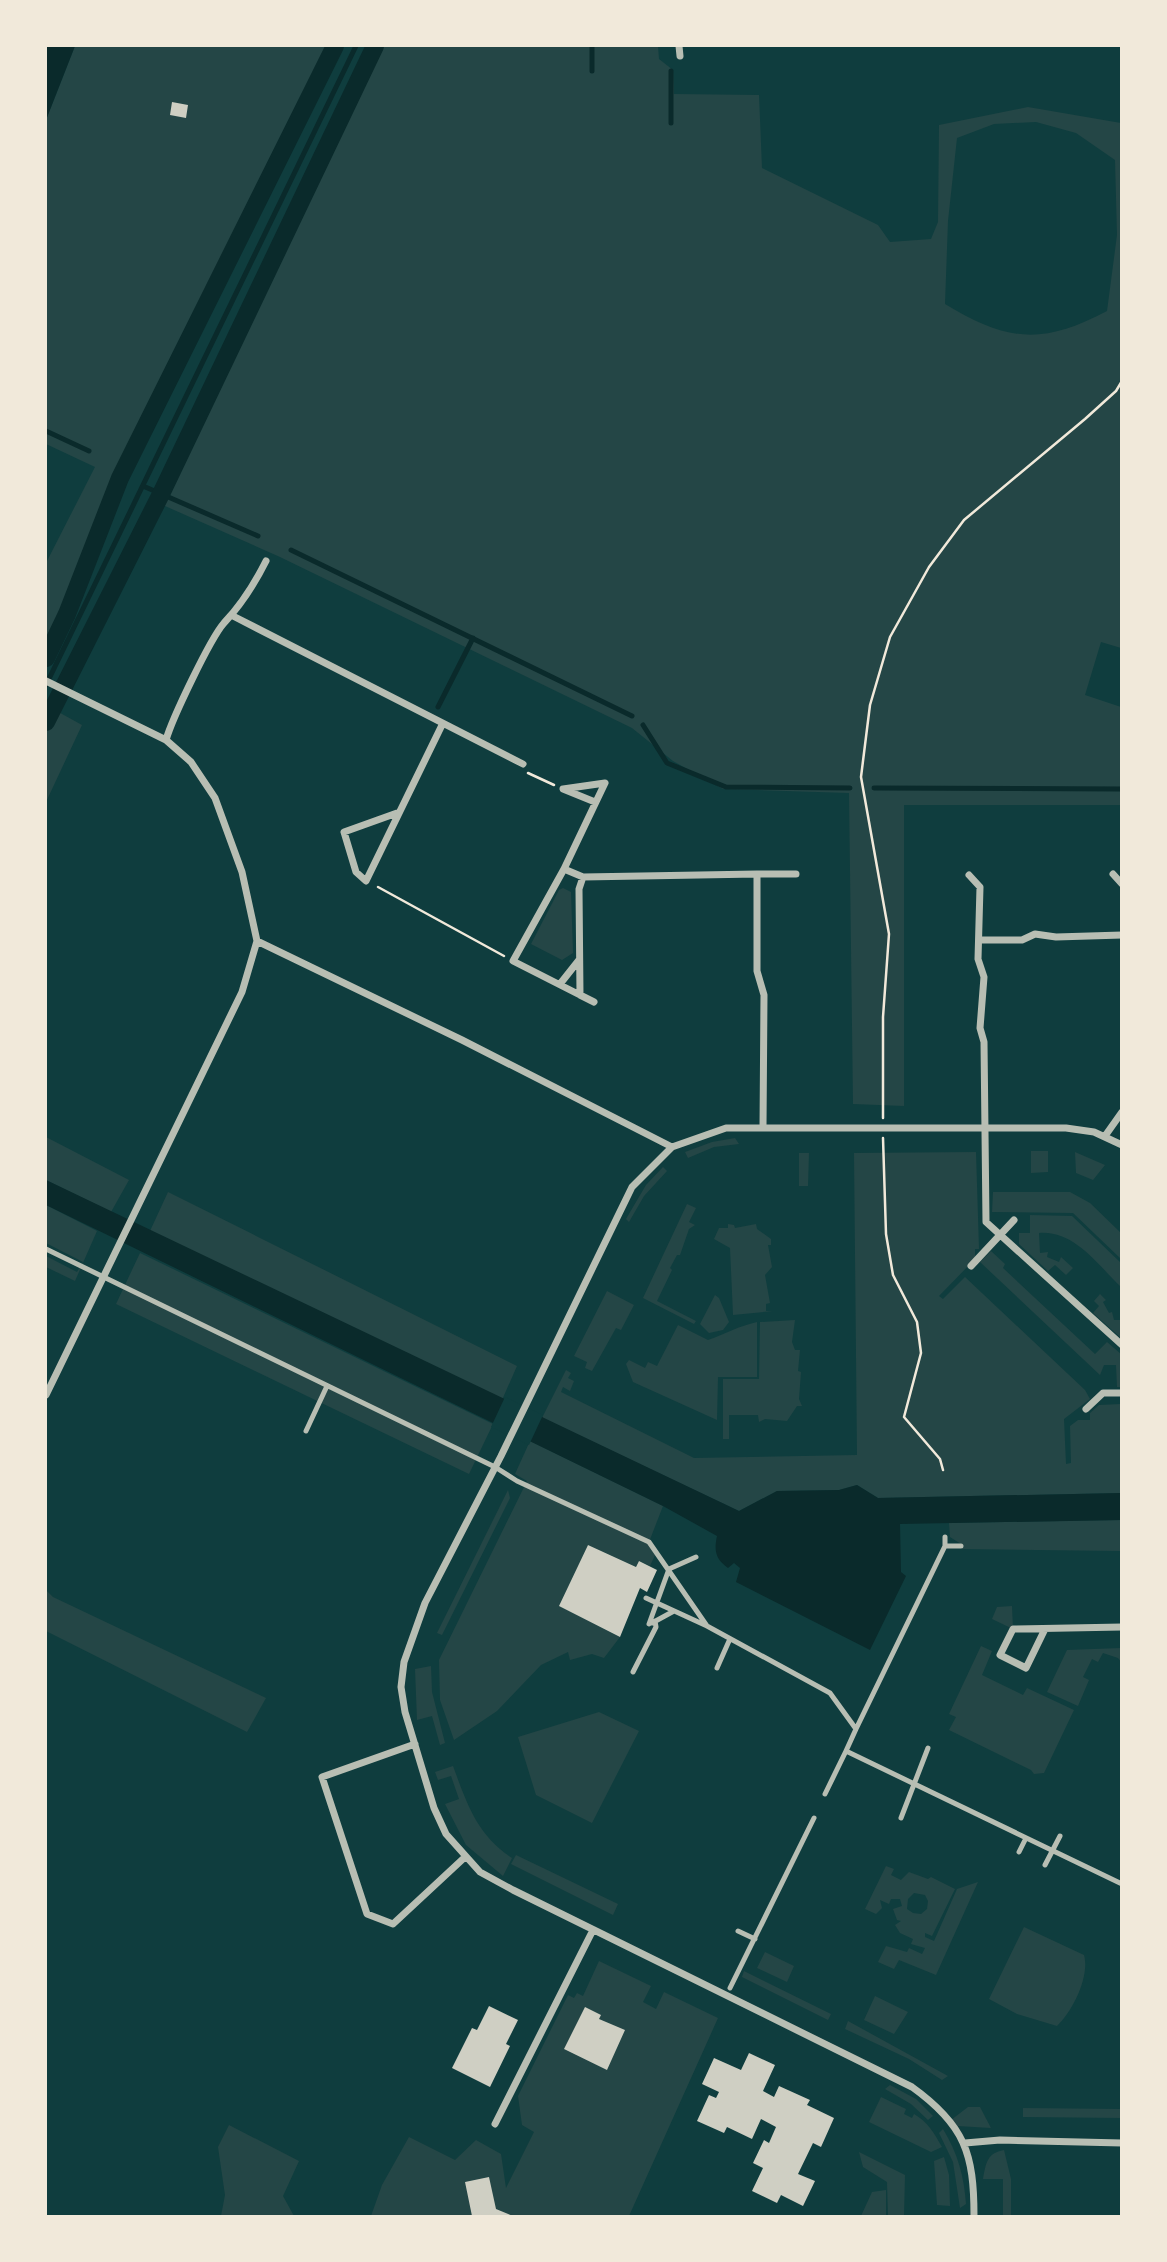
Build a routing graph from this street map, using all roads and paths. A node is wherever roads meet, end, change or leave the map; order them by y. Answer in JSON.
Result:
{"nodes":[{"id":1,"x":679,"y":46,"type":"edge"},
{"id":2,"x":680,"y":56,"type":"dead end"},
{"id":3,"x":1122,"y":381,"type":"edge"},
{"id":4,"x":266,"y":561,"type":"dead end"},
{"id":5,"x":233,"y":616,"type":"junction"},
{"id":6,"x":46,"y":681,"type":"edge"},
{"id":7,"x":442,"y":725,"type":"junction"},
{"id":8,"x":166,"y":740,"type":"junction"},
{"id":9,"x":523,"y":764,"type":"joint"},
{"id":10,"x":564,"y":789,"type":"junction"},
{"id":11,"x":594,"y":802,"type":"junction"},
{"id":12,"x":397,"y":813,"type":"junction"},
{"id":13,"x":564,"y":869,"type":"junction"},
{"id":14,"x":757,"y":874,"type":"junction"},
{"id":15,"x":796,"y":874,"type":"dead end"},
{"id":16,"x":1113,"y":874,"type":"dead end"},
{"id":17,"x":969,"y":876,"type":"dead end"},
{"id":18,"x":583,"y":877,"type":"junction"},
{"id":19,"x":366,"y":881,"type":"junction"},
{"id":20,"x":1122,"y":884,"type":"edge"},
{"id":21,"x":1122,"y":935,"type":"edge"},
{"id":22,"x":981,"y":940,"type":"junction"},
{"id":23,"x":257,"y":941,"type":"junction"},
{"id":24,"x":580,"y":960,"type":"junction"},
{"id":25,"x":513,"y":961,"type":"junction"},
{"id":26,"x":560,"y":984,"type":"junction"},
{"id":27,"x":580,"y":995,"type":"junction"},
{"id":28,"x":594,"y":1002,"type":"dead end"},
{"id":29,"x":1122,"y":1112,"type":"edge"},
{"id":30,"x":763,"y":1127,"type":"junction"},
{"id":31,"x":883,"y":1128,"type":"junction"},
{"id":32,"x":984,"y":1128,"type":"junction"},
{"id":33,"x":1105,"y":1136,"type":"junction"},
{"id":34,"x":1122,"y":1145,"type":"edge"},
{"id":35,"x":672,"y":1147,"type":"junction"},
{"id":36,"x":1014,"y":1220,"type":"dead end"},
{"id":37,"x":1002,"y":1237,"type":"junction"},
{"id":38,"x":46,"y":1249,"type":"edge"},
{"id":39,"x":971,"y":1266,"type":"dead end"},
{"id":40,"x":103,"y":1278,"type":"junction"},
{"id":41,"x":1122,"y":1345,"type":"edge"},
{"id":42,"x":327,"y":1386,"type":"junction"},
{"id":43,"x":1122,"y":1393,"type":"edge"},
{"id":44,"x":46,"y":1395,"type":"edge"},
{"id":45,"x":1086,"y":1409,"type":"dead end"},
{"id":46,"x":306,"y":1431,"type":"dead end"},
{"id":47,"x":495,"y":1467,"type":"junction"},
{"id":48,"x":943,"y":1470,"type":"dead end"},
{"id":49,"x":945,"y":1537,"type":"dead end"},
{"id":50,"x":945,"y":1546,"type":"junction"},
{"id":51,"x":961,"y":1546,"type":"dead end"},
{"id":52,"x":696,"y":1557,"type":"dead end"},
{"id":53,"x":669,"y":1569,"type":"junction"},
{"id":54,"x":646,"y":1598,"type":"dead end"},
{"id":55,"x":657,"y":1603,"type":"junction"},
{"id":56,"x":674,"y":1611,"type":"junction"},
{"id":57,"x":655,"y":1621,"type":"junction"},
{"id":58,"x":707,"y":1626,"type":"junction"},
{"id":59,"x":1122,"y":1627,"type":"edge"},
{"id":60,"x":1045,"y":1629,"type":"junction"},
{"id":61,"x":729,"y":1641,"type":"junction"},
{"id":62,"x":717,"y":1668,"type":"dead end"},
{"id":63,"x":633,"y":1672,"type":"dead end"},
{"id":64,"x":856,"y":1730,"type":"junction"},
{"id":65,"x":415,"y":1744,"type":"junction"},
{"id":66,"x":928,"y":1748,"type":"dead end"},
{"id":67,"x":846,"y":1751,"type":"junction"},
{"id":68,"x":912,"y":1782,"type":"junction"},
{"id":69,"x":825,"y":1794,"type":"dead end"},
{"id":70,"x":814,"y":1818,"type":"dead end"},
{"id":71,"x":901,"y":1818,"type":"dead end"},
{"id":72,"x":1059,"y":1836,"type":"dead end"},
{"id":73,"x":1026,"y":1838,"type":"junction"},
{"id":74,"x":1052,"y":1850,"type":"junction"},
{"id":75,"x":1019,"y":1852,"type":"dead end"},
{"id":76,"x":464,"y":1858,"type":"junction"},
{"id":77,"x":1045,"y":1865,"type":"dead end"},
{"id":78,"x":1122,"y":1884,"type":"edge"},
{"id":79,"x":593,"y":1930,"type":"junction"},
{"id":80,"x":738,"y":1931,"type":"dead end"},
{"id":81,"x":755,"y":1939,"type":"junction"},
{"id":82,"x":730,"y":1988,"type":"dead end"},
{"id":83,"x":495,"y":2123,"type":"dead end"},
{"id":84,"x":965,"y":2143,"type":"junction"},
{"id":85,"x":1122,"y":2143,"type":"edge"},
{"id":86,"x":974,"y":2217,"type":"edge"}],
"edges":[{"from":1,"to":2,"type":"street"},
{"from":3,"to":31,"type":"path"},
{"from":4,"to":5,"type":"street"},
{"from":5,"to":7,"type":"street"},
{"from":5,"to":8,"type":"street"},
{"from":6,"to":8,"type":"street"},
{"from":7,"to":9,"type":"street"},
{"from":7,"to":12,"type":"street"},
{"from":8,"to":23,"type":"street"},
{"from":9,"to":10,"type":"path"},
{"from":10,"to":11,"type":"street"},
{"from":10,"to":11,"type":"street"},
{"from":11,"to":13,"type":"street"},
{"from":12,"to":19,"type":"street"},
{"from":12,"to":19,"type":"street"},
{"from":13,"to":18,"type":"street"},
{"from":13,"to":25,"type":"street"},
{"from":14,"to":15,"type":"street"},
{"from":14,"to":18,"type":"street"},
{"from":14,"to":30,"type":"street"},
{"from":16,"to":20,"type":"street"},
{"from":17,"to":22,"type":"street"},
{"from":18,"to":24,"type":"street"},
{"from":19,"to":25,"type":"path"},
{"from":21,"to":22,"type":"street"},
{"from":22,"to":32,"type":"street"},
{"from":23,"to":35,"type":"street"},
{"from":23,"to":40,"type":"street"},
{"from":24,"to":26,"type":"street"},
{"from":24,"to":27,"type":"street"},
{"from":25,"to":26,"type":"street"},
{"from":26,"to":27,"type":"street"},
{"from":27,"to":28,"type":"street"},
{"from":29,"to":33,"type":"street"},
{"from":30,"to":31,"type":"street"},
{"from":30,"to":35,"type":"street"},
{"from":31,"to":32,"type":"street"},
{"from":31,"to":48,"type":"path"},
{"from":32,"to":33,"type":"street"},
{"from":32,"to":37,"type":"street"},
{"from":33,"to":34,"type":"street"},
{"from":35,"to":47,"type":"street"},
{"from":36,"to":37,"type":"street"},
{"from":37,"to":39,"type":"street"},
{"from":37,"to":41,"type":"street"},
{"from":38,"to":40,"type":"street"},
{"from":40,"to":42,"type":"street"},
{"from":40,"to":44,"type":"street"},
{"from":42,"to":46,"type":"street"},
{"from":42,"to":47,"type":"street"},
{"from":43,"to":45,"type":"street"},
{"from":47,"to":53,"type":"street"},
{"from":47,"to":65,"type":"street"},
{"from":49,"to":50,"type":"street"},
{"from":50,"to":51,"type":"street"},
{"from":50,"to":64,"type":"street"},
{"from":52,"to":53,"type":"street"},
{"from":53,"to":55,"type":"street"},
{"from":53,"to":58,"type":"street"},
{"from":54,"to":55,"type":"street"},
{"from":55,"to":56,"type":"street"},
{"from":55,"to":57,"type":"street"},
{"from":56,"to":57,"type":"street"},
{"from":56,"to":58,"type":"street"},
{"from":57,"to":63,"type":"street"},
{"from":58,"to":61,"type":"street"},
{"from":59,"to":60,"type":"street"},
{"from":60,"to":60,"type":"street"},
{"from":61,"to":62,"type":"street"},
{"from":61,"to":64,"type":"street"},
{"from":64,"to":67,"type":"street"},
{"from":65,"to":76,"type":"street"},
{"from":65,"to":76,"type":"street"},
{"from":66,"to":68,"type":"street"},
{"from":67,"to":68,"type":"street"},
{"from":67,"to":69,"type":"street"},
{"from":68,"to":71,"type":"street"},
{"from":68,"to":73,"type":"street"},
{"from":70,"to":81,"type":"street"},
{"from":72,"to":74,"type":"street"},
{"from":73,"to":74,"type":"street"},
{"from":73,"to":75,"type":"street"},
{"from":74,"to":77,"type":"street"},
{"from":74,"to":78,"type":"street"},
{"from":76,"to":79,"type":"street"},
{"from":79,"to":83,"type":"street"},
{"from":79,"to":84,"type":"street"},
{"from":80,"to":81,"type":"street"},
{"from":81,"to":82,"type":"street"},
{"from":84,"to":85,"type":"street"},
{"from":84,"to":86,"type":"street"}]}
